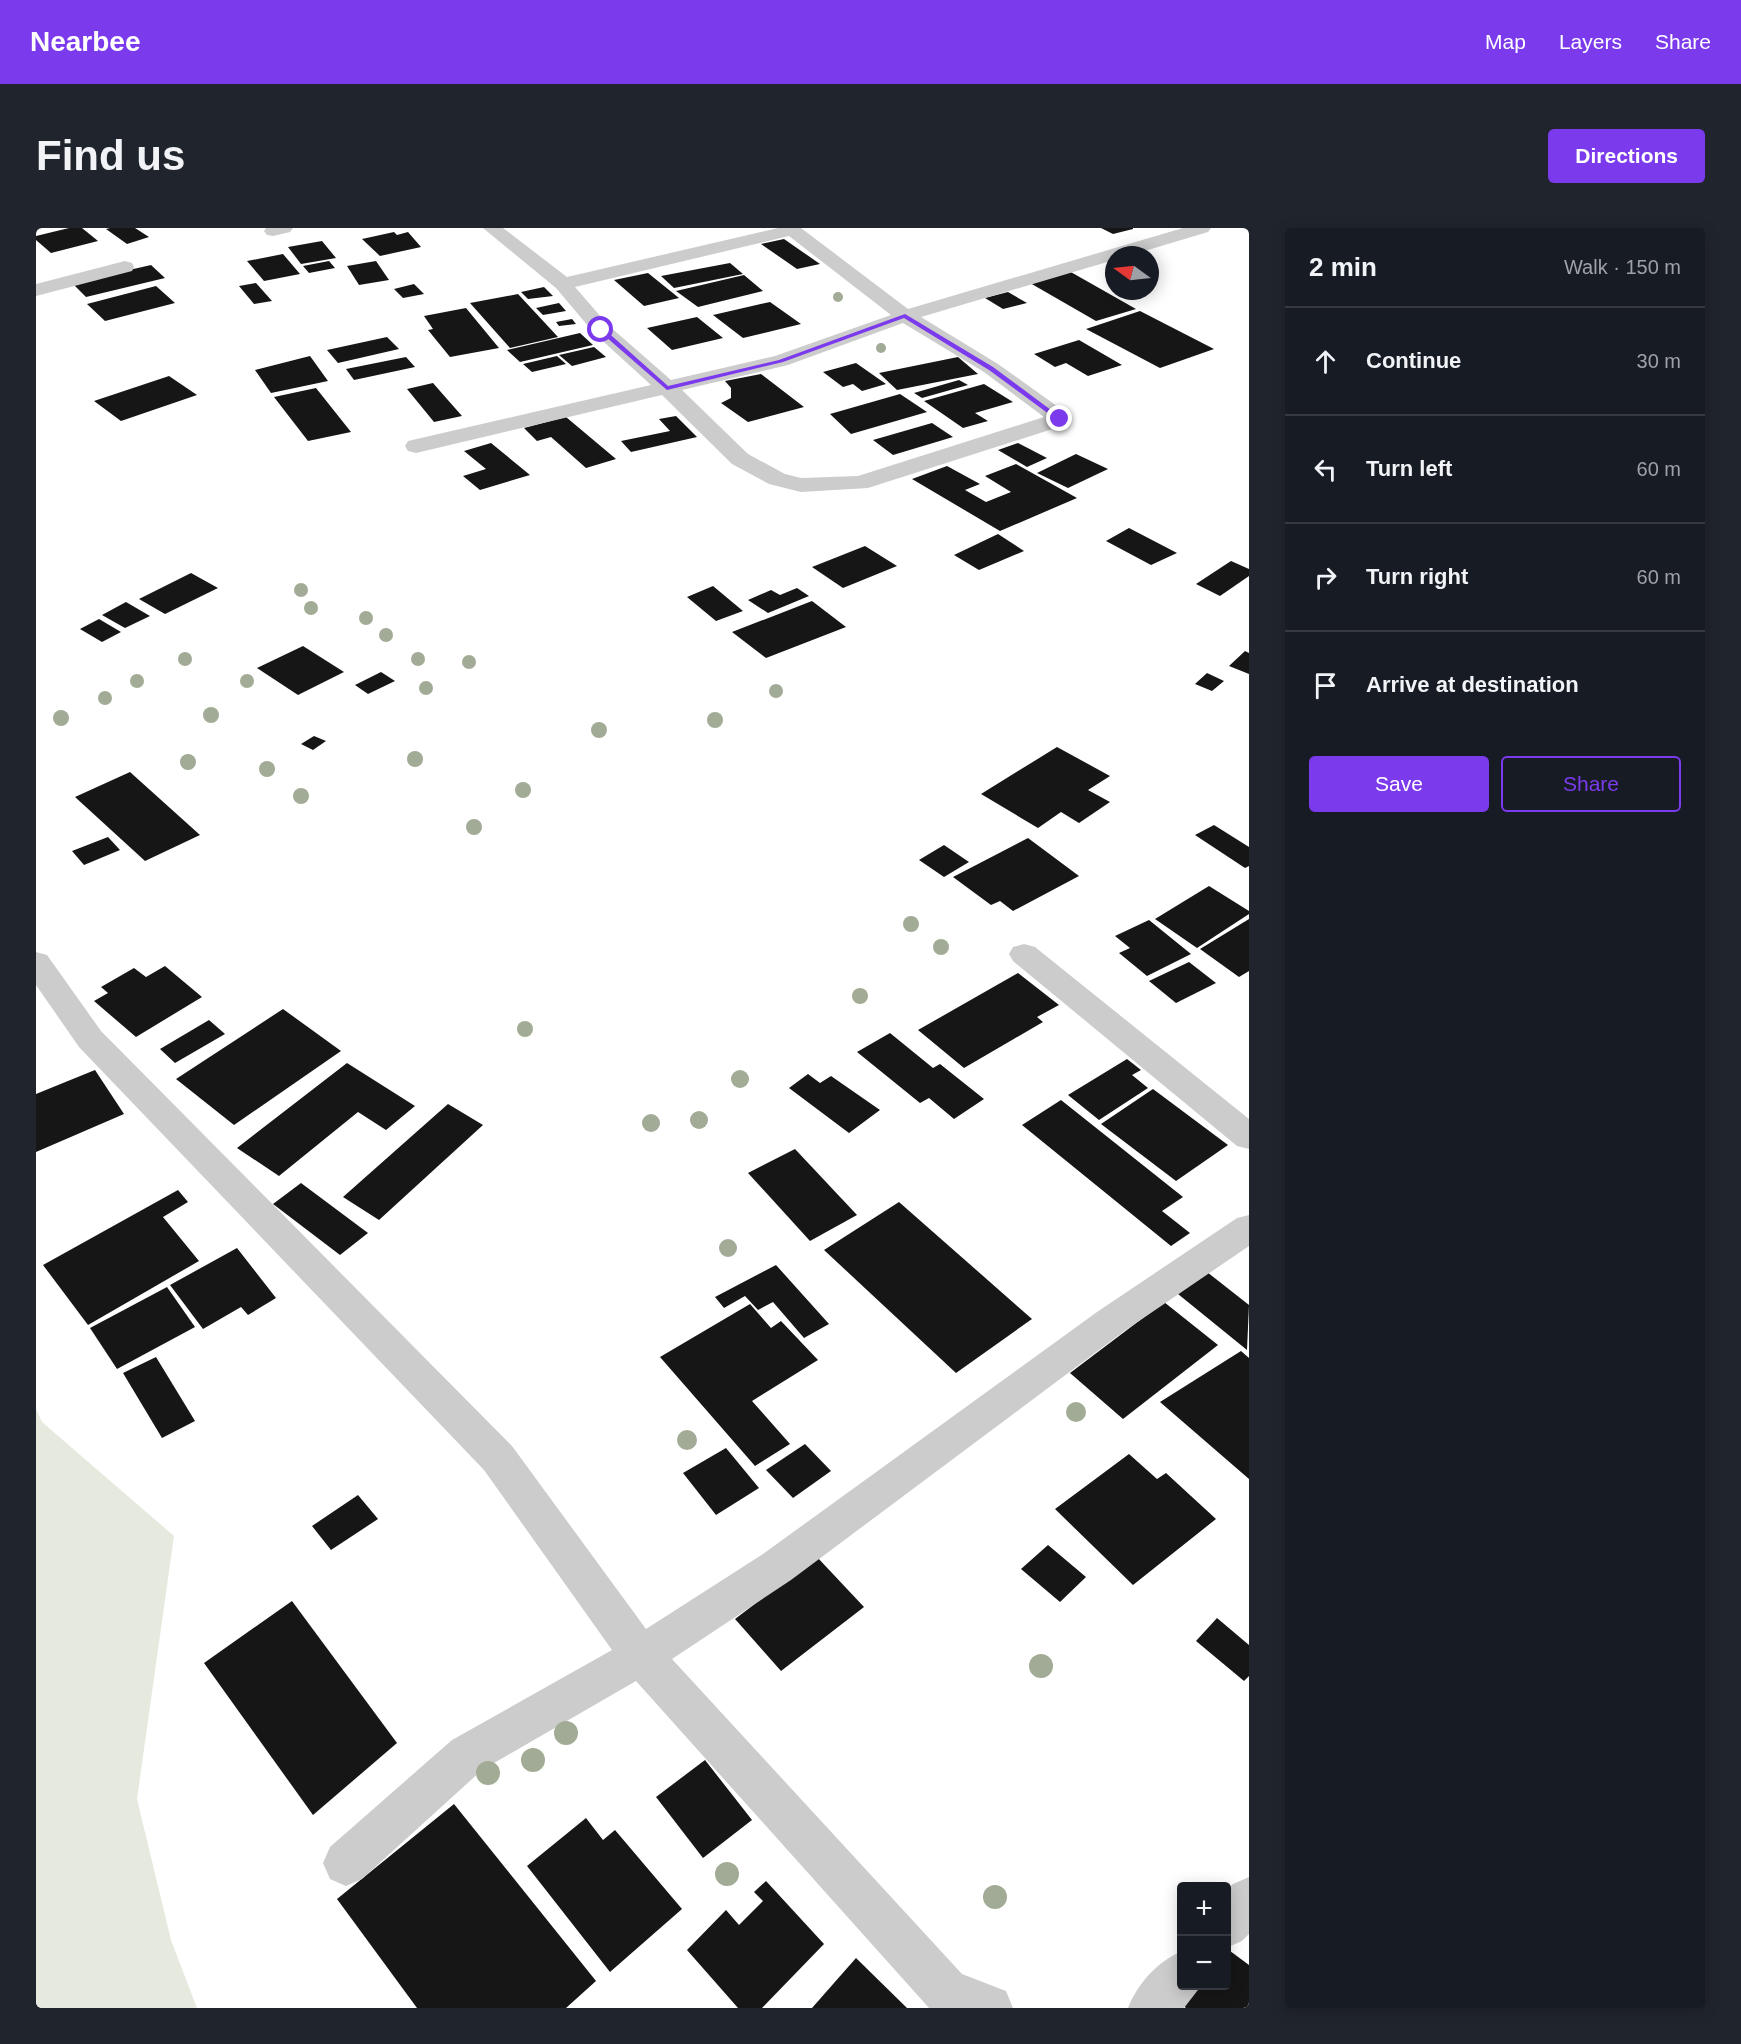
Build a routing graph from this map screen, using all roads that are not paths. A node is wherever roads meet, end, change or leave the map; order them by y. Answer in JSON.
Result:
{"nodes":[{"id":1,"x":492,"y":228,"type":"edge"},
{"id":2,"x":1202,"y":228,"type":"edge"},
{"id":3,"x":791,"y":229,"type":"edge"},
{"id":4,"x":125,"y":267,"type":"dead end"},
{"id":5,"x":41,"y":283,"type":"edge"},
{"id":6,"x":563,"y":284,"type":"junction"},
{"id":7,"x":905,"y":316,"type":"junction"},
{"id":8,"x":667,"y":388,"type":"junction"},
{"id":9,"x":416,"y":446,"type":"dead end"},
{"id":10,"x":1024,"y":954,"type":"dead end"},
{"id":11,"x":36,"y":962,"type":"edge"},
{"id":12,"x":1249,"y":1137,"type":"edge"},
{"id":13,"x":1249,"y":1228,"type":"edge"},
{"id":14,"x":641,"y":1656,"type":"junction"},
{"id":15,"x":346,"y":1863,"type":"dead end"},
{"id":16,"x":1249,"y":1900,"type":"edge"},
{"id":17,"x":1231,"y":1920,"type":"edge"},
{"id":18,"x":1177,"y":1980,"type":"edge"},
{"id":19,"x":989,"y":2008,"type":"edge"},
{"id":20,"x":1152,"y":2008,"type":"edge"}],
"edges":[{"from":1,"to":6,"type":"street"},
{"from":2,"to":7,"type":"street"},
{"from":3,"to":6,"type":"street"},
{"from":3,"to":7,"type":"street"},
{"from":4,"to":5,"type":"street"},
{"from":6,"to":8,"type":"street"},
{"from":7,"to":8,"type":"street"},
{"from":7,"to":8,"type":"street"},
{"from":8,"to":9,"type":"street"},
{"from":10,"to":12,"type":"street"},
{"from":11,"to":14,"type":"street"},
{"from":13,"to":14,"type":"street"},
{"from":14,"to":15,"type":"street"},
{"from":14,"to":19,"type":"street"},
{"from":16,"to":17,"type":"street"},
{"from":18,"to":20,"type":"street"}]}
